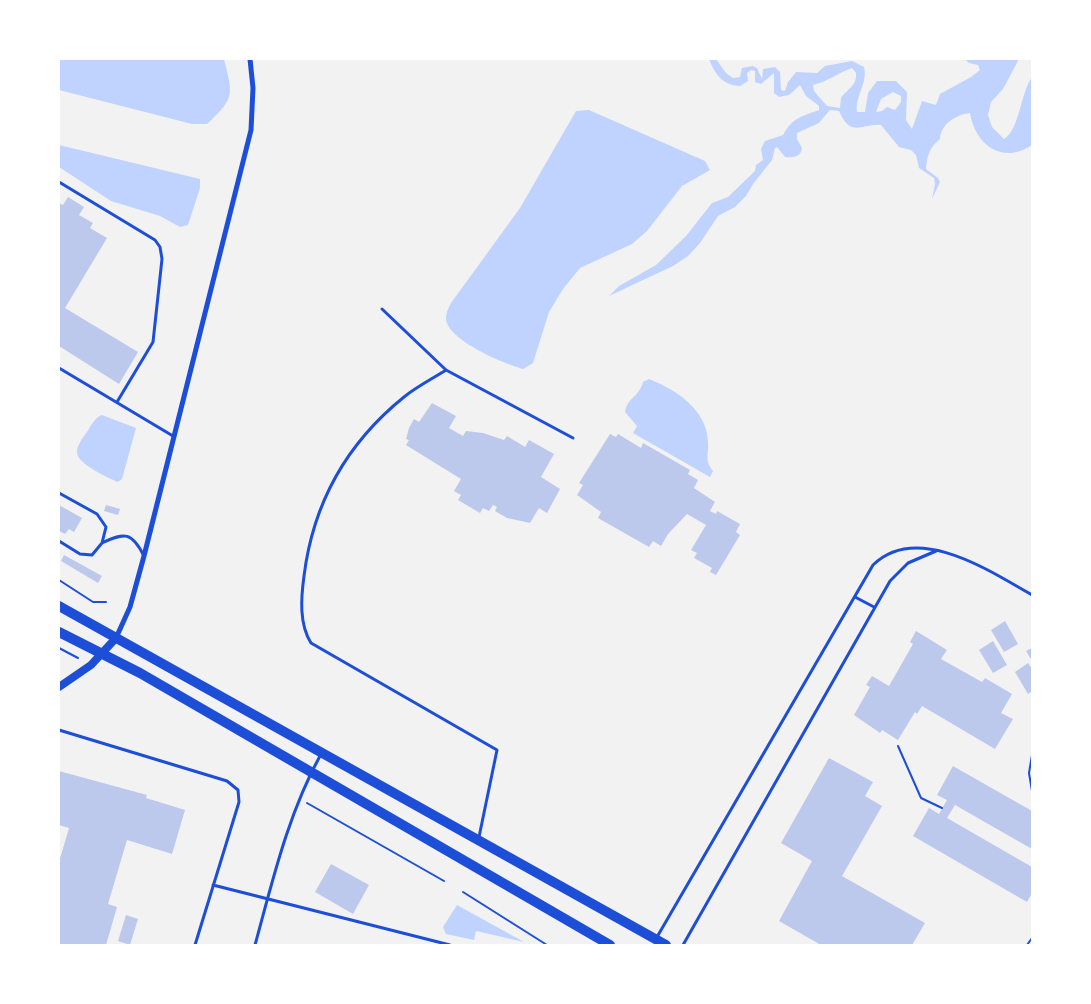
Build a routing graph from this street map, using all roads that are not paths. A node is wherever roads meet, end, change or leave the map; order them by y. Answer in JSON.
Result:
{"nodes":[{"id":1,"x":250,"y":59,"type":"edge"},
{"id":2,"x":59,"y":182,"type":"edge"},
{"id":3,"x":382,"y":309,"type":"dead end"},
{"id":4,"x":59,"y":368,"type":"edge"},
{"id":5,"x":446,"y":370,"type":"junction"},
{"id":6,"x":117,"y":402,"type":"junction"},
{"id":7,"x":173,"y":436,"type":"junction"},
{"id":8,"x":573,"y":438,"type":"dead end"},
{"id":9,"x":59,"y":493,"type":"edge"},
{"id":10,"x":59,"y":541,"type":"edge"},
{"id":11,"x":102,"y":543,"type":"junction"},
{"id":12,"x":936,"y":551,"type":"junction"},
{"id":13,"x":144,"y":556,"type":"junction"},
{"id":14,"x":1032,"y":594,"type":"edge"},
{"id":15,"x":855,"y":597,"type":"junction"},
{"id":16,"x":59,"y":606,"type":"edge"},
{"id":17,"x":874,"y":607,"type":"junction"},
{"id":18,"x":59,"y":632,"type":"edge"},
{"id":19,"x":116,"y":638,"type":"junction"},
{"id":20,"x":102,"y":654,"type":"junction"},
{"id":21,"x":59,"y":686,"type":"edge"},
{"id":22,"x":59,"y":730,"type":"edge"},
{"id":23,"x":321,"y":754,"type":"junction"},
{"id":24,"x":311,"y":772,"type":"junction"},
{"id":25,"x":478,"y":840,"type":"junction"},
{"id":26,"x":213,"y":885,"type":"junction"},
{"id":27,"x":267,"y":900,"type":"junction"},
{"id":28,"x":654,"y":942,"type":"edge"},
{"id":29,"x":196,"y":945,"type":"edge"},
{"id":30,"x":255,"y":945,"type":"edge"},
{"id":31,"x":450,"y":945,"type":"edge"},
{"id":32,"x":610,"y":945,"type":"edge"},
{"id":33,"x":666,"y":945,"type":"edge"},
{"id":34,"x":683,"y":945,"type":"edge"}],
"edges":[{"from":1,"to":7,"type":"street"},
{"from":2,"to":6,"type":"lane"},
{"from":3,"to":5,"type":"lane"},
{"from":4,"to":6,"type":"lane"},
{"from":5,"to":8,"type":"lane"},
{"from":5,"to":25,"type":"lane"},
{"from":6,"to":7,"type":"lane"},
{"from":7,"to":13,"type":"street"},
{"from":9,"to":11,"type":"lane"},
{"from":10,"to":11,"type":"lane"},
{"from":11,"to":13,"type":"lane"},
{"from":12,"to":14,"type":"lane"},
{"from":12,"to":15,"type":"lane"},
{"from":12,"to":17,"type":"lane"},
{"from":13,"to":19,"type":"street"},
{"from":15,"to":17,"type":"lane"},
{"from":15,"to":28,"type":"lane"},
{"from":16,"to":19,"type":"main road"},
{"from":17,"to":34,"type":"lane"},
{"from":18,"to":20,"type":"main road"},
{"from":19,"to":20,"type":"street"},
{"from":19,"to":23,"type":"main road"},
{"from":20,"to":21,"type":"street"},
{"from":20,"to":24,"type":"main road"},
{"from":22,"to":26,"type":"lane"},
{"from":23,"to":24,"type":"lane"},
{"from":23,"to":25,"type":"main road"},
{"from":24,"to":27,"type":"lane"},
{"from":24,"to":32,"type":"main road"},
{"from":25,"to":28,"type":"main road"},
{"from":26,"to":27,"type":"lane"},
{"from":26,"to":29,"type":"lane"},
{"from":27,"to":30,"type":"lane"},
{"from":27,"to":31,"type":"lane"},
{"from":28,"to":33,"type":"main road"}]}
